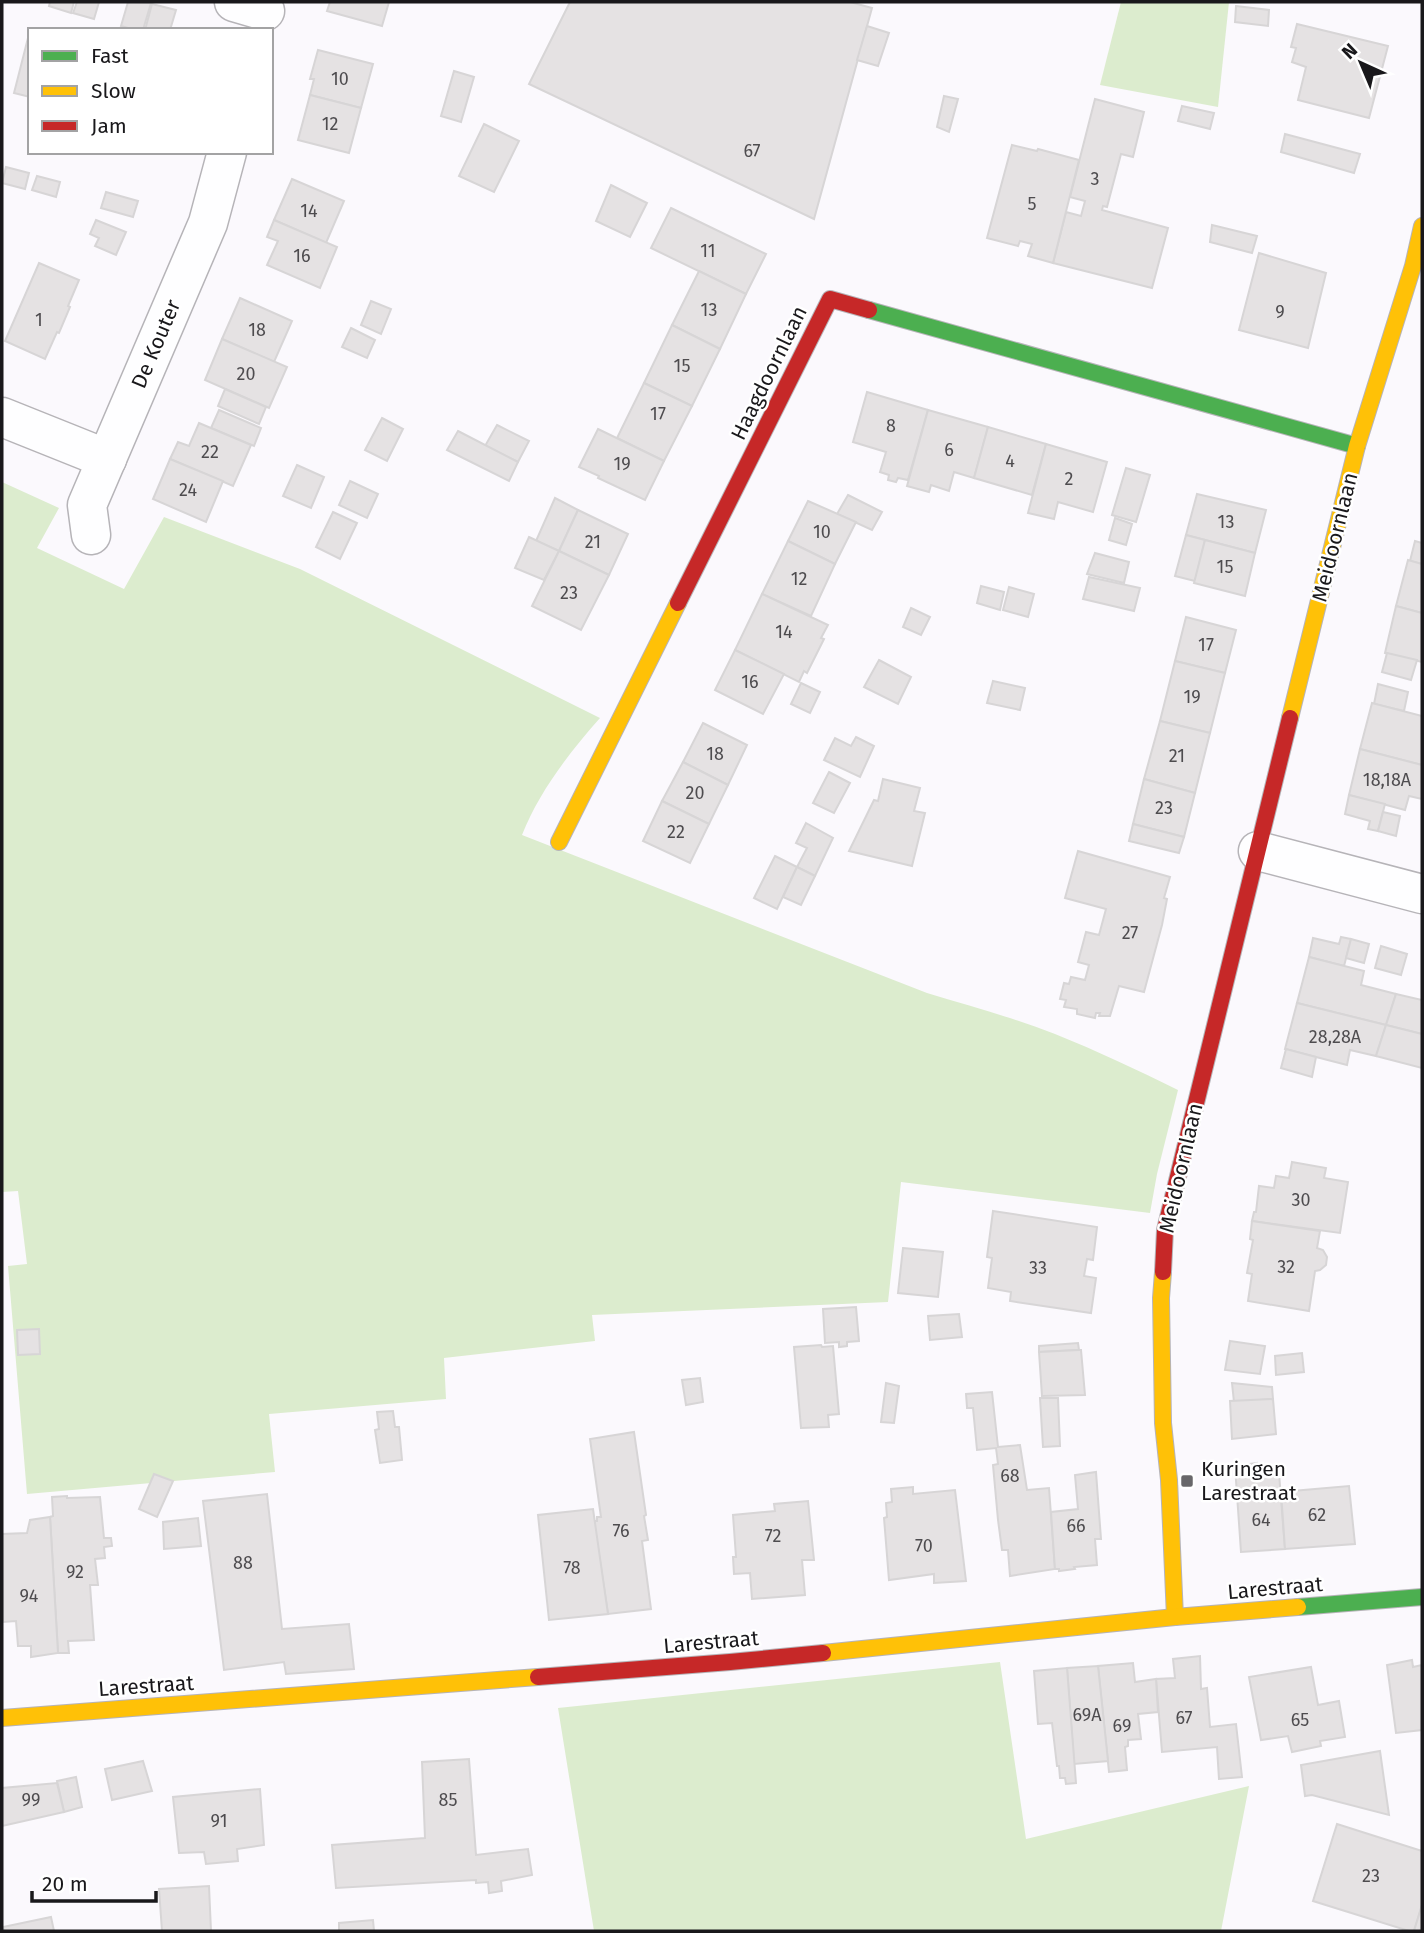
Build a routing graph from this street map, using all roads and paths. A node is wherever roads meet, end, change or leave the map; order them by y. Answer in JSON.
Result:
{"nodes":[{"id":1,"x":226,"y":154,"type":"edge"},
{"id":2,"x":1422,"y":226,"type":"edge"},
{"id":3,"x":1418,"y":267,"type":"edge"},
{"id":4,"x":2,"y":417,"type":"edge"},
{"id":5,"x":1357,"y":446,"type":"junction"},
{"id":6,"x":107,"y":459,"type":"junction"},
{"id":7,"x":92,"y":535,"type":"dead end"},
{"id":8,"x":559,"y":842,"type":"dead end"},
{"id":9,"x":1258,"y":851,"type":"junction"},
{"id":10,"x":1422,"y":894,"type":"edge"},
{"id":11,"x":1422,"y":1597,"type":"edge"},
{"id":12,"x":1175,"y":1617,"type":"junction"},
{"id":13,"x":2,"y":1718,"type":"edge"}],
"edges":[{"from":1,"to":6,"type":"street","name":"De Kouter"},
{"from":2,"to":3,"type":"street","name":"Meidoornlaan"},
{"from":3,"to":5,"type":"street","name":"Meidoornlaan"},
{"from":4,"to":6,"type":"street"},
{"from":5,"to":8,"type":"street","name":"Haagdoornlaan"},
{"from":5,"to":9,"type":"street","name":"Meidoornlaan"},
{"from":6,"to":7,"type":"street","name":"De Kouter"},
{"from":9,"to":10,"type":"street"},
{"from":9,"to":12,"type":"street","name":"Meidoornlaan"},
{"from":11,"to":12,"type":"street","name":"Larestraat"},
{"from":12,"to":13,"type":"street","name":"Larestraat"}]}
